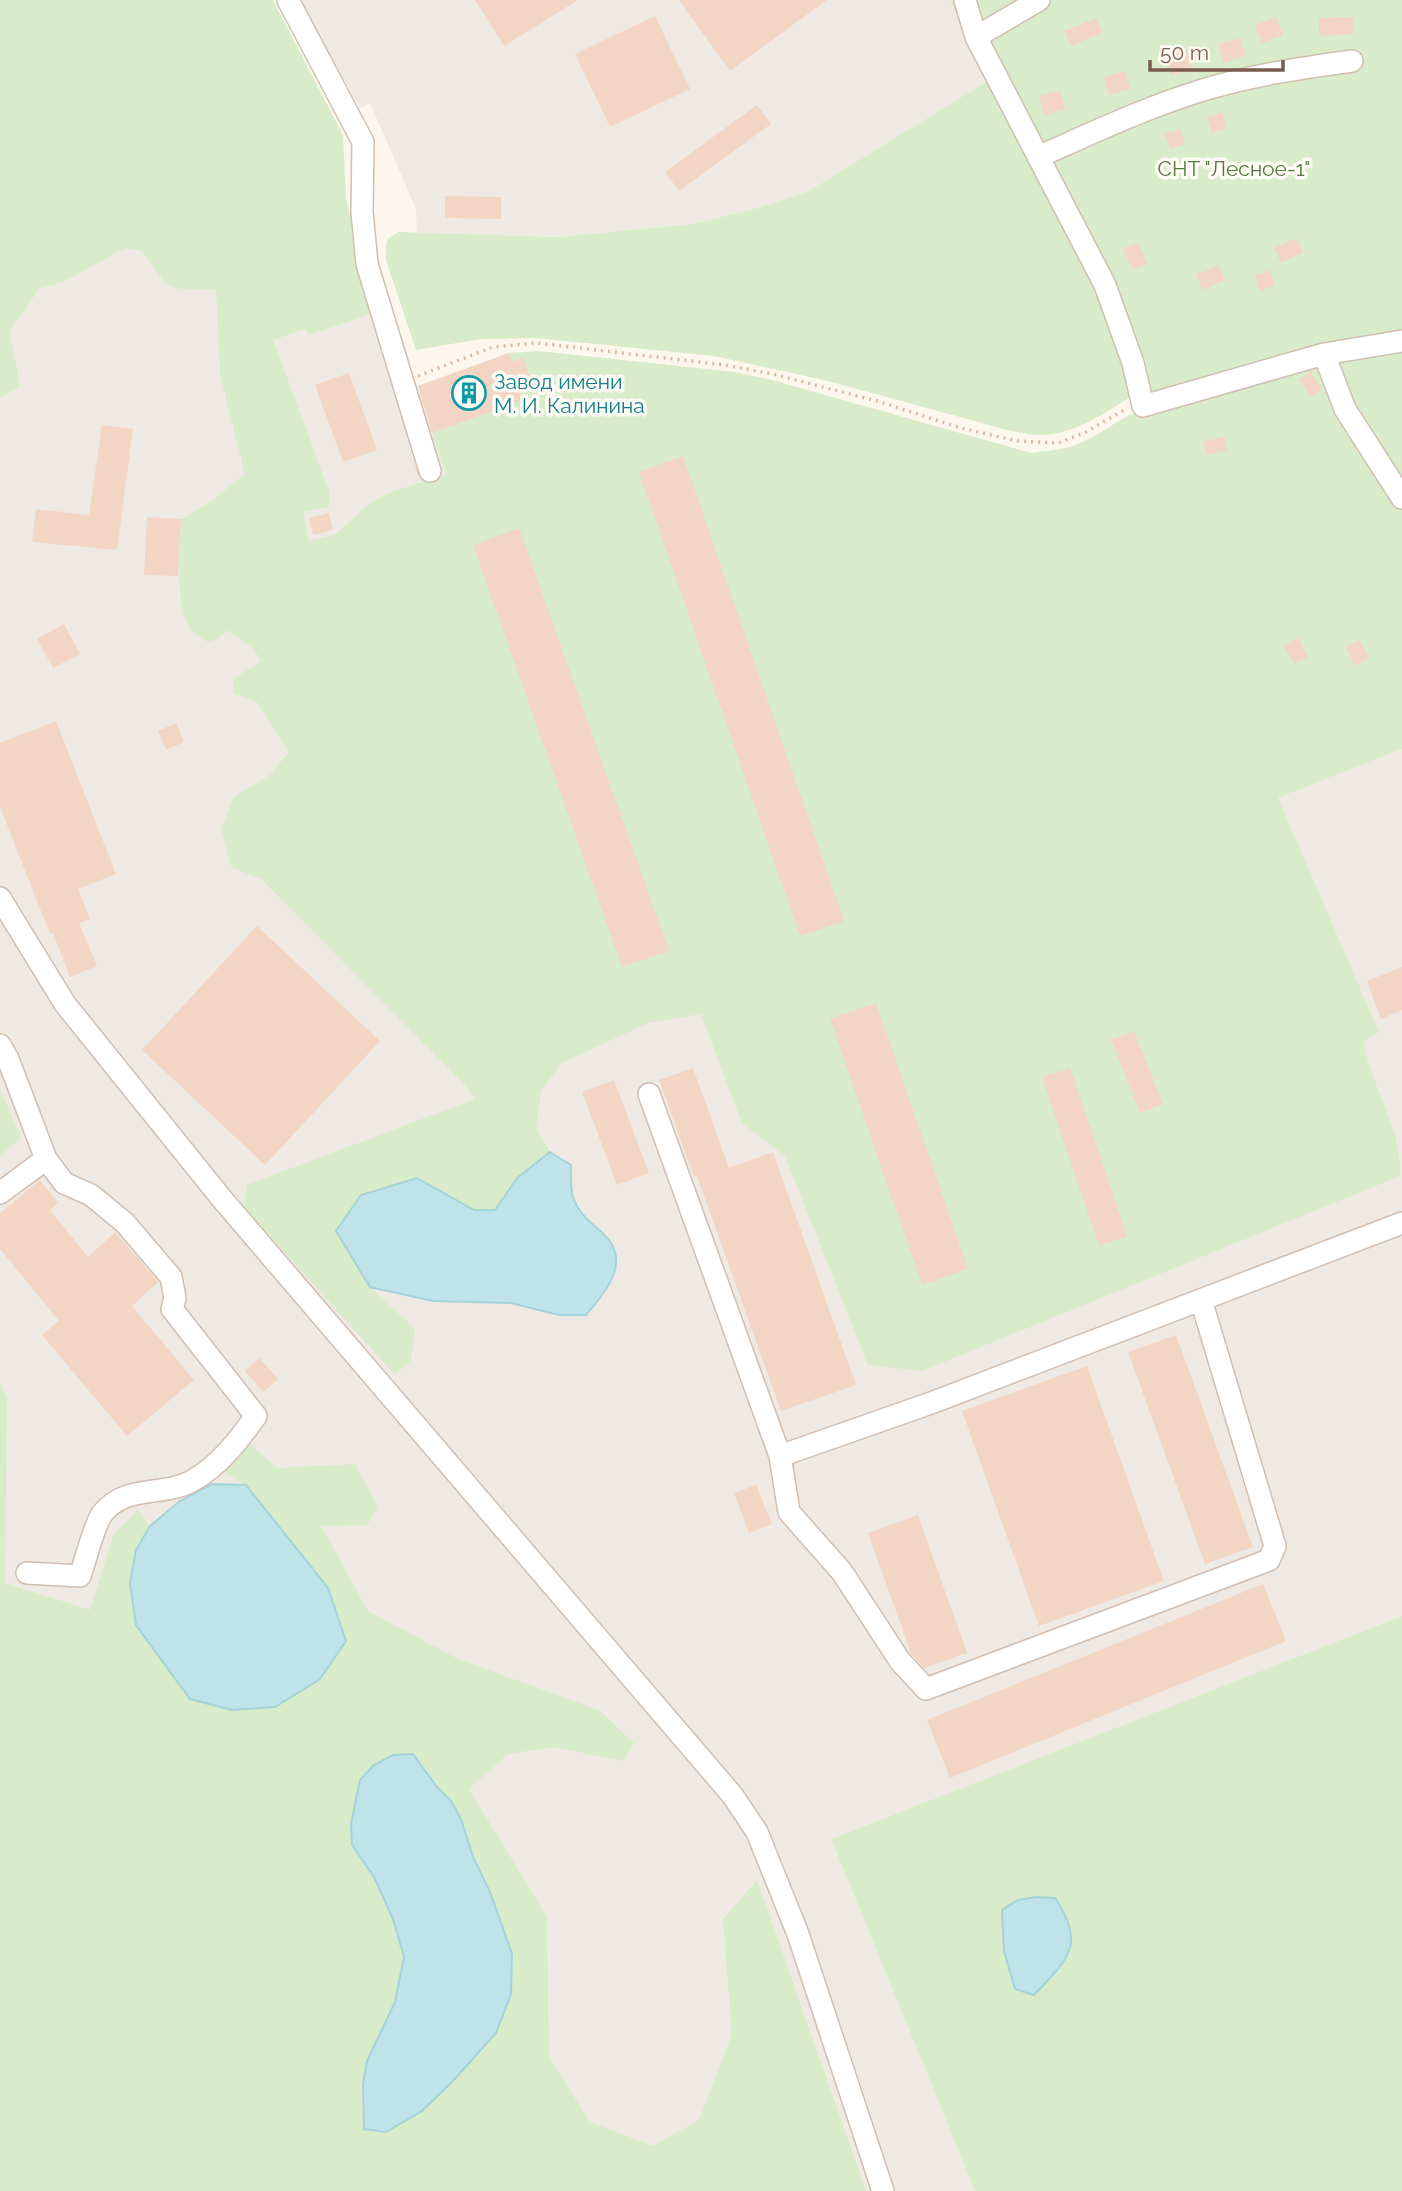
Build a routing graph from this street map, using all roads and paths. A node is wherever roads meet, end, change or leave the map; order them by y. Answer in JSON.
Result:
{"nodes":[{"id":1,"x":288,"y":0,"type":"edge"},
{"id":2,"x":965,"y":0,"type":"edge"},
{"id":3,"x":1039,"y":0,"type":"edge"},
{"id":4,"x":976,"y":37,"type":"junction"},
{"id":5,"x":1352,"y":61,"type":"dead end"},
{"id":6,"x":1038,"y":157,"type":"junction"},
{"id":7,"x":1402,"y":341,"type":"edge"},
{"id":8,"x":1324,"y":354,"type":"junction"},
{"id":9,"x":402,"y":380,"type":"junction"},
{"id":10,"x":1143,"y":406,"type":"junction"},
{"id":11,"x":430,"y":471,"type":"dead end"},
{"id":12,"x":1402,"y":498,"type":"edge"},
{"id":13,"x":0,"y":898,"type":"edge"},
{"id":14,"x":0,"y":1045,"type":"edge"},
{"id":15,"x":649,"y":1094,"type":"dead end"},
{"id":16,"x":46,"y":1159,"type":"junction"},
{"id":17,"x":0,"y":1192,"type":"edge"},
{"id":18,"x":1402,"y":1223,"type":"edge"},
{"id":19,"x":1201,"y":1300,"type":"junction"},
{"id":20,"x":780,"y":1456,"type":"junction"},
{"id":21,"x":27,"y":1573,"type":"dead end"},
{"id":22,"x":883,"y":2191,"type":"edge"}],
"edges":[{"from":1,"to":9,"type":"street"},
{"from":2,"to":4,"type":"street"},
{"from":3,"to":4,"type":"street"},
{"from":4,"to":6,"type":"street"},
{"from":5,"to":6,"type":"street"},
{"from":6,"to":10,"type":"street"},
{"from":7,"to":8,"type":"street"},
{"from":8,"to":10,"type":"street"},
{"from":8,"to":12,"type":"street"},
{"from":9,"to":10,"type":"path"},
{"from":9,"to":11,"type":"street"},
{"from":13,"to":22,"type":"street"},
{"from":14,"to":16,"type":"street"},
{"from":15,"to":20,"type":"street"},
{"from":16,"to":17,"type":"street"},
{"from":16,"to":21,"type":"street"},
{"from":18,"to":19,"type":"street"},
{"from":19,"to":20,"type":"street"},
{"from":19,"to":20,"type":"street"}]}
